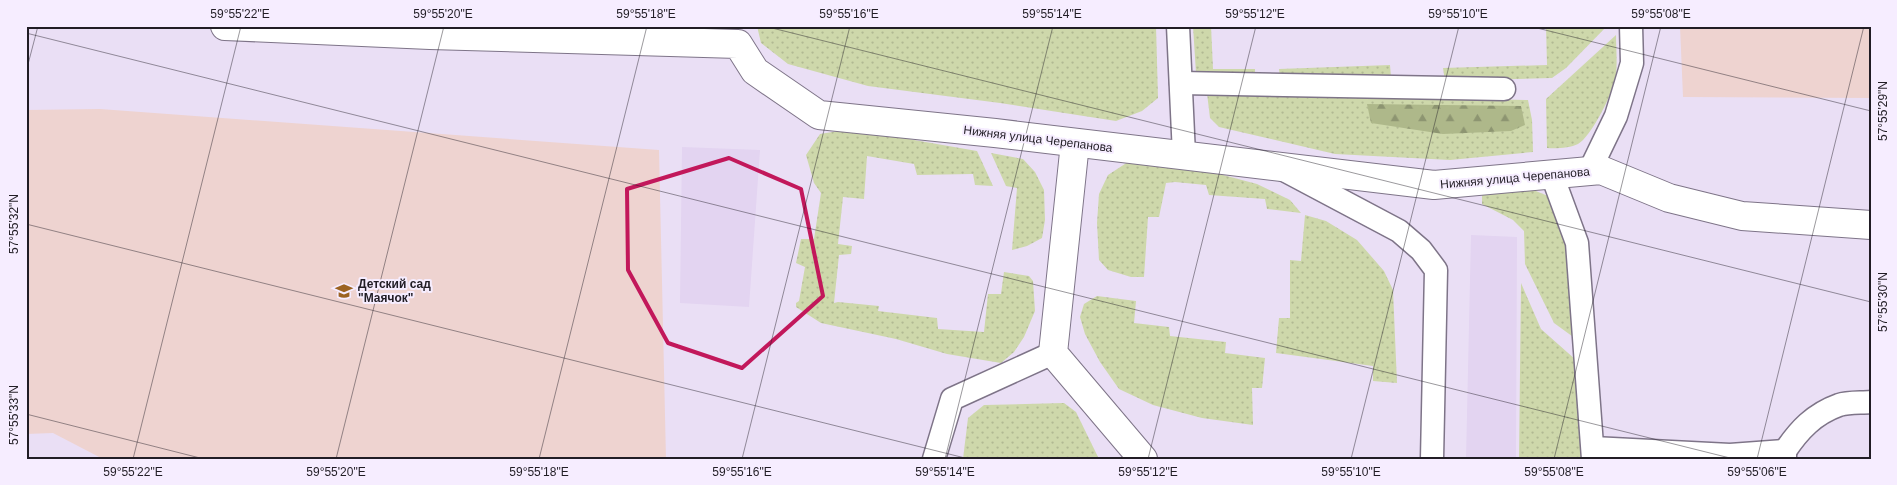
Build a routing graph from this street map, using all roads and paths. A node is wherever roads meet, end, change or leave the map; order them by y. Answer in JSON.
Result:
{"nodes":[{"id":1,"x":225,"y":26,"type":"edge"},
{"id":2,"x":1178,"y":26,"type":"edge"},
{"id":3,"x":1631,"y":26,"type":"edge"},
{"id":4,"x":430,"y":31,"type":"edge"},
{"id":5,"x":735,"y":35,"type":"edge"},
{"id":6,"x":1181,"y":83,"type":"junction"},
{"id":7,"x":1504,"y":89,"type":"dead end"},
{"id":8,"x":1075,"y":143,"type":"junction"},
{"id":9,"x":1184,"y":156,"type":"junction"},
{"id":10,"x":1276,"y":166,"type":"junction"},
{"id":11,"x":1589,"y":172,"type":"junction"},
{"id":12,"x":1552,"y":175,"type":"junction"},
{"id":13,"x":1871,"y":225,"type":"edge"},
{"id":14,"x":1054,"y":353,"type":"junction"},
{"id":15,"x":1871,"y":402,"type":"edge"},
{"id":16,"x":1593,"y":454,"type":"edge"},
{"id":17,"x":1785,"y":455,"type":"edge"},
{"id":18,"x":934,"y":459,"type":"edge"},
{"id":19,"x":1143,"y":459,"type":"edge"},
{"id":20,"x":1432,"y":459,"type":"edge"}],
"edges":[{"from":1,"to":4,"type":"street","name":"Нижняя улица Черепанова"},
{"from":2,"to":6,"type":"lane"},
{"from":3,"to":11,"type":"lane"},
{"from":4,"to":5,"type":"street","name":"Нижняя улица Черепанова"},
{"from":5,"to":8,"type":"street","name":"Нижняя улица Черепанова"},
{"from":6,"to":7,"type":"lane"},
{"from":6,"to":9,"type":"lane"},
{"from":8,"to":9,"type":"street","name":"Нижняя улица Черепанова"},
{"from":8,"to":14,"type":"street"},
{"from":9,"to":10,"type":"street","name":"Нижняя улица Черепанова"},
{"from":10,"to":12,"type":"street","name":"Нижняя улица Черепанова"},
{"from":10,"to":20,"type":"lane"},
{"from":11,"to":12,"type":"street","name":"Нижняя улица Черепанова"},
{"from":11,"to":13,"type":"street","name":"Нижняя улица Черепанова"},
{"from":12,"to":16,"type":"lane"},
{"from":14,"to":18,"type":"lane"},
{"from":14,"to":19,"type":"street"},
{"from":15,"to":17,"type":"lane"},
{"from":16,"to":17,"type":"lane"}]}
